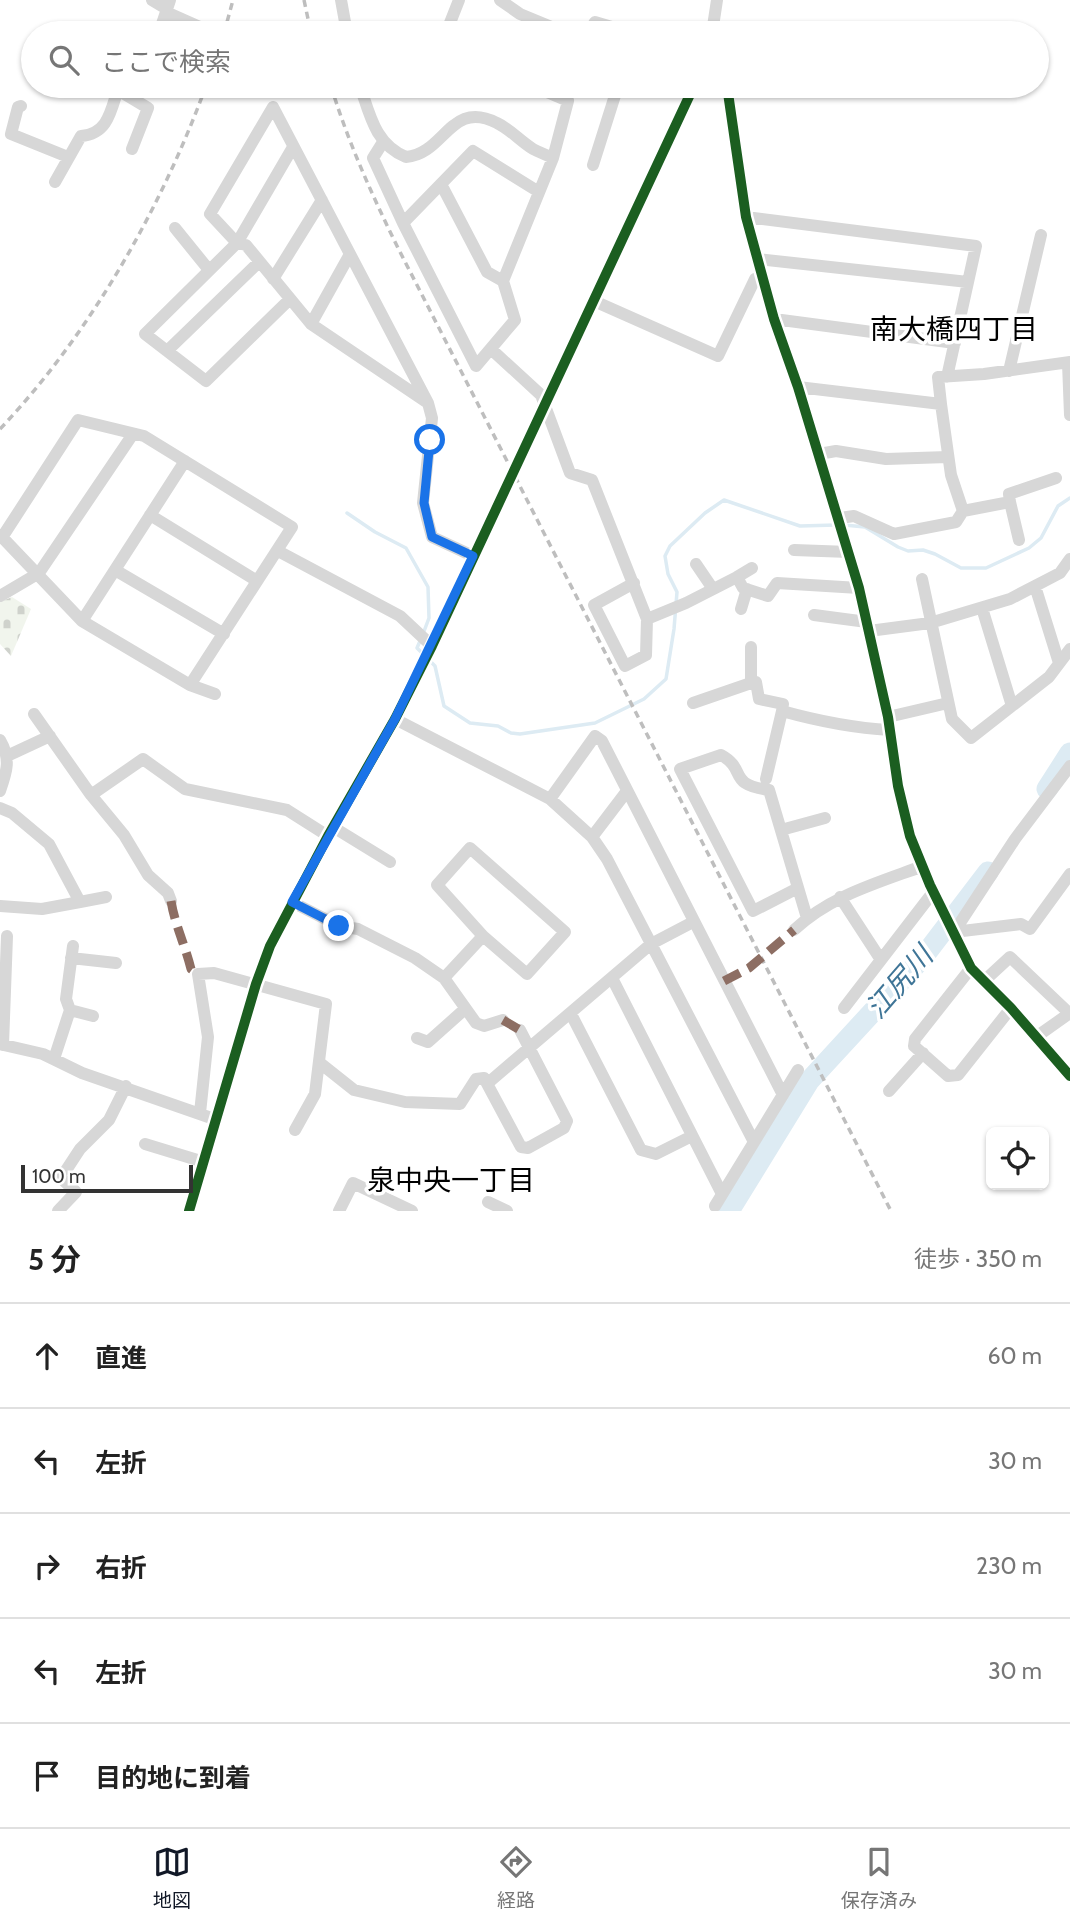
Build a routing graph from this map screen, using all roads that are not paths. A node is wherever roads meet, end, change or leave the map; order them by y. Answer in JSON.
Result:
{"nodes":[{"id":1,"x":152,"y":0,"type":"edge"},
{"id":2,"x":341,"y":0,"type":"edge"},
{"id":3,"x":459,"y":0,"type":"edge"},
{"id":4,"x":500,"y":0,"type":"edge"},
{"id":5,"x":717,"y":0,"type":"edge"},
{"id":6,"x":168,"y":7,"type":"edge"},
{"id":7,"x":191,"y":21,"type":"edge"},
{"id":8,"x":345,"y":21,"type":"edge"},
{"id":9,"x":451,"y":21,"type":"edge"},
{"id":10,"x":537,"y":21,"type":"edge"},
{"id":11,"x":714,"y":21,"type":"edge"},
{"id":12,"x":115,"y":98,"type":"edge"},
{"id":13,"x":134,"y":98,"type":"edge"},
{"id":14,"x":364,"y":98,"type":"edge"},
{"id":15,"x":561,"y":98,"type":"edge"},
{"id":16,"x":614,"y":98,"type":"edge"},
{"id":17,"x":688,"y":98,"type":"edge"},
{"id":18,"x":729,"y":98,"type":"edge"},
{"id":19,"x":21,"y":106,"type":"dead end"},
{"id":20,"x":383,"y":142,"type":"junction"},
{"id":21,"x":293,"y":147,"type":"junction"},
{"id":22,"x":132,"y":149,"type":"dead end"},
{"id":23,"x":68,"y":157,"type":"junction"},
{"id":24,"x":553,"y":158,"type":"junction"},
{"id":25,"x":593,"y":165,"type":"dead end"},
{"id":26,"x":55,"y":182,"type":"dead end"},
{"id":27,"x":441,"y":184,"type":"junction"},
{"id":28,"x":539,"y":192,"type":"junction"},
{"id":29,"x":321,"y":200,"type":"junction"},
{"id":30,"x":746,"y":217,"type":"junction"},
{"id":31,"x":403,"y":223,"type":"junction"},
{"id":32,"x":175,"y":228,"type":"dead end"},
{"id":33,"x":1041,"y":235,"type":"dead end"},
{"id":34,"x":237,"y":243,"type":"junction"},
{"id":35,"x":350,"y":254,"type":"junction"},
{"id":36,"x":757,"y":259,"type":"junction"},
{"id":37,"x":259,"y":262,"type":"junction"},
{"id":38,"x":209,"y":270,"type":"junction"},
{"id":39,"x":762,"y":275,"type":"junction"},
{"id":40,"x":273,"y":279,"type":"junction"},
{"id":41,"x":503,"y":281,"type":"junction"},
{"id":42,"x":968,"y":282,"type":"junction"},
{"id":43,"x":289,"y":300,"type":"junction"},
{"id":44,"x":594,"y":301,"type":"junction"},
{"id":45,"x":774,"y":319,"type":"junction"},
{"id":46,"x":311,"y":324,"type":"junction"},
{"id":47,"x":955,"y":342,"type":"junction"},
{"id":48,"x":492,"y":350,"type":"junction"},
{"id":49,"x":167,"y":351,"type":"junction"},
{"id":50,"x":1069,"y":363,"type":"edge"},
{"id":51,"x":1009,"y":371,"type":"junction"},
{"id":52,"x":947,"y":377,"type":"junction"},
{"id":53,"x":798,"y":387,"type":"junction"},
{"id":54,"x":428,"y":403,"type":"junction"},
{"id":55,"x":545,"y":404,"type":"junction"},
{"id":56,"x":941,"y":404,"type":"junction"},
{"id":57,"x":1070,"y":415,"type":"edge"},
{"id":58,"x":133,"y":434,"type":"junction"},
{"id":59,"x":819,"y":454,"type":"junction"},
{"id":60,"x":947,"y":457,"type":"junction"},
{"id":61,"x":185,"y":461,"type":"junction"},
{"id":62,"x":1056,"y":478,"type":"dead end"},
{"id":63,"x":1010,"y":502,"type":"junction"},
{"id":64,"x":963,"y":511,"type":"junction"},
{"id":65,"x":150,"y":515,"type":"junction"},
{"id":66,"x":839,"y":518,"type":"junction"},
{"id":67,"x":2,"y":535,"type":"edge"},
{"id":68,"x":1019,"y":540,"type":"dead end"},
{"id":69,"x":794,"y":550,"type":"dead end"},
{"id":70,"x":278,"y":551,"type":"junction"},
{"id":71,"x":849,"y":552,"type":"junction"},
{"id":72,"x":473,"y":556,"type":"junction"},
{"id":73,"x":1070,"y":559,"type":"edge"},
{"id":74,"x":696,"y":564,"type":"dead end"},
{"id":75,"x":752,"y":568,"type":"dead end"},
{"id":76,"x":115,"y":570,"type":"junction"},
{"id":77,"x":39,"y":573,"type":"junction"},
{"id":78,"x":737,"y":577,"type":"junction"},
{"id":79,"x":922,"y":579,"type":"dead end"},
{"id":80,"x":257,"y":581,"type":"junction"},
{"id":81,"x":634,"y":583,"type":"junction"},
{"id":82,"x":1035,"y":586,"type":"junction"},
{"id":83,"x":859,"y":588,"type":"junction"},
{"id":84,"x":713,"y":589,"type":"junction"},
{"id":85,"x":747,"y":589,"type":"junction"},
{"id":86,"x":0,"y":594,"type":"edge"},
{"id":87,"x":982,"y":608,"type":"junction"},
{"id":88,"x":741,"y":609,"type":"dead end"},
{"id":89,"x":814,"y":615,"type":"dead end"},
{"id":90,"x":647,"y":620,"type":"junction"},
{"id":91,"x":82,"y":621,"type":"junction"},
{"id":92,"x":930,"y":623,"type":"junction"},
{"id":93,"x":868,"y":626,"type":"junction"},
{"id":94,"x":224,"y":634,"type":"junction"},
{"id":95,"x":432,"y":646,"type":"junction"},
{"id":96,"x":751,"y":647,"type":"dead end"},
{"id":97,"x":1070,"y":649,"type":"edge"},
{"id":98,"x":1059,"y":663,"type":"junction"},
{"id":99,"x":751,"y":683,"type":"junction"},
{"id":100,"x":190,"y":685,"type":"junction"},
{"id":101,"x":215,"y":694,"type":"dead end"},
{"id":102,"x":694,"y":703,"type":"dead end"},
{"id":103,"x":948,"y":703,"type":"junction"},
{"id":104,"x":1012,"y":706,"type":"junction"},
{"id":105,"x":782,"y":711,"type":"junction"},
{"id":106,"x":34,"y":714,"type":"dead end"},
{"id":107,"x":395,"y":719,"type":"junction"},
{"id":108,"x":889,"y":724,"type":"junction"},
{"id":109,"x":50,"y":736,"type":"junction"},
{"id":110,"x":0,"y":740,"type":"edge"},
{"id":111,"x":7,"y":756,"type":"junction"},
{"id":112,"x":1070,"y":766,"type":"edge"},
{"id":113,"x":766,"y":779,"type":"dead end"},
{"id":114,"x":0,"y":791,"type":"edge"},
{"id":115,"x":627,"y":791,"type":"junction"},
{"id":116,"x":91,"y":795,"type":"junction"},
{"id":117,"x":550,"y":799,"type":"junction"},
{"id":118,"x":0,"y":808,"type":"edge"},
{"id":119,"x":825,"y":818,"type":"dead end"},
{"id":120,"x":781,"y":830,"type":"junction"},
{"id":121,"x":330,"y":831,"type":"junction"},
{"id":122,"x":592,"y":837,"type":"junction"},
{"id":123,"x":390,"y":862,"type":"dead end"},
{"id":124,"x":923,"y":866,"type":"junction"},
{"id":125,"x":1070,"y":874,"type":"edge"},
{"id":126,"x":798,"y":888,"type":"junction"},
{"id":127,"x":934,"y":891,"type":"junction"},
{"id":128,"x":106,"y":897,"type":"dead end"},
{"id":129,"x":840,"y":897,"type":"junction"},
{"id":130,"x":79,"y":901,"type":"junction"},
{"id":131,"x":171,"y":901,"type":"dead end"},
{"id":132,"x":292,"y":902,"type":"junction"},
{"id":133,"x":0,"y":906,"type":"edge"},
{"id":134,"x":807,"y":918,"type":"junction"},
{"id":135,"x":693,"y":922,"type":"junction"},
{"id":136,"x":794,"y":930,"type":"dead end"},
{"id":137,"x":954,"y":932,"type":"junction"},
{"id":138,"x":7,"y":936,"type":"dead end"},
{"id":139,"x":482,"y":936,"type":"junction"},
{"id":140,"x":651,"y":944,"type":"junction"},
{"id":141,"x":881,"y":960,"type":"junction"},
{"id":142,"x":116,"y":963,"type":"dead end"},
{"id":143,"x":971,"y":968,"type":"junction"},
{"id":144,"x":444,"y":978,"type":"junction"},
{"id":145,"x":612,"y":978,"type":"junction"},
{"id":146,"x":984,"y":981,"type":"junction"},
{"id":147,"x":256,"y":984,"type":"junction"},
{"id":148,"x":844,"y":1008,"type":"dead end"},
{"id":149,"x":1011,"y":1008,"type":"junction"},
{"id":150,"x":466,"y":1009,"type":"junction"},
{"id":151,"x":70,"y":1010,"type":"junction"},
{"id":152,"x":1070,"y":1013,"type":"edge"},
{"id":153,"x":571,"y":1014,"type":"junction"},
{"id":154,"x":93,"y":1016,"type":"dead end"},
{"id":155,"x":503,"y":1020,"type":"dead end"},
{"id":156,"x":520,"y":1030,"type":"dead end"},
{"id":157,"x":1036,"y":1037,"type":"junction"},
{"id":158,"x":416,"y":1038,"type":"dead end"},
{"id":159,"x":2,"y":1044,"type":"edge"},
{"id":160,"x":530,"y":1048,"type":"junction"},
{"id":161,"x":923,"y":1054,"type":"junction"},
{"id":162,"x":54,"y":1059,"type":"junction"},
{"id":163,"x":320,"y":1063,"type":"junction"},
{"id":164,"x":798,"y":1070,"type":"dead end"},
{"id":165,"x":1070,"y":1076,"type":"edge"},
{"id":166,"x":488,"y":1083,"type":"junction"},
{"id":167,"x":126,"y":1086,"type":"junction"},
{"id":168,"x":889,"y":1091,"type":"dead end"},
{"id":169,"x":783,"y":1095,"type":"junction"},
{"id":170,"x":200,"y":1113,"type":"junction"},
{"id":171,"x":217,"y":1119,"type":"junction"},
{"id":172,"x":295,"y":1130,"type":"dead end"},
{"id":173,"x":692,"y":1136,"type":"junction"},
{"id":174,"x":754,"y":1142,"type":"junction"},
{"id":175,"x":145,"y":1144,"type":"dead end"},
{"id":176,"x":204,"y":1162,"type":"junction"},
{"id":177,"x":722,"y":1194,"type":"junction"},
{"id":178,"x":488,"y":1202,"type":"dead end"},
{"id":179,"x":715,"y":1206,"type":"dead end"},
{"id":180,"x":58,"y":1211,"type":"edge"},
{"id":181,"x":190,"y":1211,"type":"edge"},
{"id":182,"x":339,"y":1211,"type":"edge"},
{"id":183,"x":410,"y":1211,"type":"edge"},
{"id":184,"x":507,"y":1211,"type":"edge"}],
"edges":[{"from":1,"to":6,"type":"street"},
{"from":2,"to":8,"type":"street"},
{"from":3,"to":9,"type":"street"},
{"from":4,"to":10,"type":"street"},
{"from":5,"to":11,"type":"street"},
{"from":6,"to":7,"type":"street"},
{"from":12,"to":23,"type":"street"},
{"from":13,"to":22,"type":"street"},
{"from":14,"to":20,"type":"street"},
{"from":15,"to":24,"type":"street"},
{"from":16,"to":25,"type":"street"},
{"from":17,"to":44,"type":"street"},
{"from":18,"to":30,"type":"street"},
{"from":19,"to":23,"type":"street"},
{"from":20,"to":24,"type":"street"},
{"from":20,"to":31,"type":"street"},
{"from":21,"to":29,"type":"street"},
{"from":21,"to":34,"type":"street"},
{"from":21,"to":34,"type":"street"},
{"from":23,"to":26,"type":"street"},
{"from":24,"to":28,"type":"street"},
{"from":27,"to":28,"type":"street"},
{"from":27,"to":31,"type":"street"},
{"from":27,"to":41,"type":"street"},
{"from":28,"to":41,"type":"street"},
{"from":29,"to":35,"type":"street"},
{"from":29,"to":40,"type":"street"},
{"from":30,"to":36,"type":"street"},
{"from":30,"to":42,"type":"street"},
{"from":31,"to":48,"type":"street"},
{"from":32,"to":38,"type":"street"},
{"from":33,"to":51,"type":"street"},
{"from":34,"to":37,"type":"street"},
{"from":34,"to":38,"type":"street"},
{"from":35,"to":46,"type":"street"},
{"from":35,"to":54,"type":"street"},
{"from":36,"to":39,"type":"street"},
{"from":36,"to":42,"type":"street"},
{"from":37,"to":40,"type":"street"},
{"from":37,"to":49,"type":"street"},
{"from":38,"to":49,"type":"street"},
{"from":39,"to":44,"type":"street"},
{"from":39,"to":45,"type":"street"},
{"from":40,"to":43,"type":"street"},
{"from":41,"to":48,"type":"street"},
{"from":42,"to":47,"type":"street"},
{"from":43,"to":46,"type":"street"},
{"from":43,"to":49,"type":"street"},
{"from":44,"to":55,"type":"street"},
{"from":45,"to":47,"type":"street"},
{"from":45,"to":53,"type":"street"},
{"from":46,"to":54,"type":"street"},
{"from":47,"to":52,"type":"street"},
{"from":48,"to":55,"type":"street"},
{"from":50,"to":51,"type":"street"},
{"from":50,"to":57,"type":"street"},
{"from":51,"to":52,"type":"street"},
{"from":52,"to":56,"type":"street"},
{"from":53,"to":56,"type":"street"},
{"from":53,"to":59,"type":"street"},
{"from":54,"to":72,"type":"street"},
{"from":55,"to":72,"type":"street"},
{"from":55,"to":81,"type":"street"},
{"from":56,"to":60,"type":"street"},
{"from":58,"to":61,"type":"street"},
{"from":58,"to":67,"type":"street"},
{"from":58,"to":77,"type":"street"},
{"from":59,"to":60,"type":"street"},
{"from":59,"to":66,"type":"street"},
{"from":60,"to":64,"type":"street"},
{"from":61,"to":65,"type":"street"},
{"from":61,"to":70,"type":"street"},
{"from":62,"to":63,"type":"street"},
{"from":63,"to":64,"type":"street"},
{"from":63,"to":68,"type":"street"},
{"from":64,"to":66,"type":"street"},
{"from":65,"to":76,"type":"street"},
{"from":65,"to":80,"type":"street"},
{"from":66,"to":71,"type":"street"},
{"from":67,"to":77,"type":"street"},
{"from":69,"to":71,"type":"street"},
{"from":70,"to":80,"type":"street"},
{"from":70,"to":95,"type":"street"},
{"from":71,"to":83,"type":"street"},
{"from":72,"to":95,"type":"street"},
{"from":73,"to":82,"type":"street"},
{"from":74,"to":84,"type":"street"},
{"from":75,"to":78,"type":"street"},
{"from":76,"to":91,"type":"street"},
{"from":76,"to":94,"type":"street"},
{"from":77,"to":86,"type":"street"},
{"from":77,"to":91,"type":"street"},
{"from":78,"to":84,"type":"street"},
{"from":78,"to":85,"type":"street"},
{"from":79,"to":92,"type":"street"},
{"from":80,"to":94,"type":"street"},
{"from":81,"to":90,"type":"street"},
{"from":81,"to":90,"type":"street"},
{"from":82,"to":87,"type":"street"},
{"from":82,"to":98,"type":"street"},
{"from":83,"to":85,"type":"street"},
{"from":83,"to":93,"type":"street"},
{"from":84,"to":90,"type":"street"},
{"from":85,"to":88,"type":"street"},
{"from":87,"to":92,"type":"street"},
{"from":87,"to":104,"type":"street"},
{"from":89,"to":93,"type":"street"},
{"from":91,"to":100,"type":"street"},
{"from":92,"to":93,"type":"street"},
{"from":92,"to":103,"type":"street"},
{"from":93,"to":108,"type":"street"},
{"from":94,"to":100,"type":"street"},
{"from":95,"to":107,"type":"street"},
{"from":96,"to":99,"type":"street"},
{"from":97,"to":98,"type":"street"},
{"from":98,"to":104,"type":"street"},
{"from":99,"to":102,"type":"street"},
{"from":99,"to":105,"type":"street"},
{"from":100,"to":101,"type":"street"},
{"from":103,"to":104,"type":"street"},
{"from":103,"to":108,"type":"street"},
{"from":105,"to":108,"type":"street"},
{"from":105,"to":113,"type":"street"},
{"from":106,"to":109,"type":"street"},
{"from":107,"to":117,"type":"street"},
{"from":107,"to":121,"type":"street"},
{"from":108,"to":124,"type":"street"},
{"from":109,"to":111,"type":"street"},
{"from":109,"to":116,"type":"street"},
{"from":110,"to":111,"type":"street"},
{"from":111,"to":114,"type":"street"},
{"from":112,"to":137,"type":"street"},
{"from":115,"to":117,"type":"street"},
{"from":115,"to":122,"type":"street"},
{"from":115,"to":135,"type":"street"},
{"from":116,"to":121,"type":"street"},
{"from":116,"to":131,"type":"street"},
{"from":117,"to":122,"type":"street"},
{"from":118,"to":130,"type":"street"},
{"from":119,"to":120,"type":"street"},
{"from":120,"to":126,"type":"street"},
{"from":120,"to":126,"type":"street"},
{"from":121,"to":123,"type":"street"},
{"from":121,"to":132,"type":"street"},
{"from":122,"to":140,"type":"street"},
{"from":124,"to":127,"type":"street"},
{"from":124,"to":129,"type":"street"},
{"from":125,"to":137,"type":"street"},
{"from":126,"to":134,"type":"street"},
{"from":127,"to":137,"type":"street"},
{"from":127,"to":141,"type":"street"},
{"from":128,"to":130,"type":"street"},
{"from":129,"to":134,"type":"street"},
{"from":129,"to":141,"type":"street"},
{"from":130,"to":133,"type":"street"},
{"from":132,"to":144,"type":"street"},
{"from":132,"to":147,"type":"street"},
{"from":134,"to":136,"type":"street"},
{"from":135,"to":140,"type":"street"},
{"from":135,"to":169,"type":"street"},
{"from":137,"to":143,"type":"street"},
{"from":138,"to":159,"type":"street"},
{"from":139,"to":139,"type":"street"},
{"from":139,"to":144,"type":"street"},
{"from":140,"to":145,"type":"street"},
{"from":140,"to":174,"type":"street"},
{"from":141,"to":148,"type":"street"},
{"from":142,"to":151,"type":"street"},
{"from":143,"to":146,"type":"street"},
{"from":143,"to":161,"type":"street"},
{"from":144,"to":150,"type":"street"},
{"from":145,"to":153,"type":"street"},
{"from":145,"to":173,"type":"street"},
{"from":146,"to":149,"type":"street"},
{"from":146,"to":152,"type":"street"},
{"from":147,"to":163,"type":"street"},
{"from":147,"to":170,"type":"street"},
{"from":147,"to":171,"type":"street"},
{"from":149,"to":157,"type":"street"},
{"from":149,"to":161,"type":"street"},
{"from":150,"to":155,"type":"street"},
{"from":150,"to":158,"type":"street"},
{"from":151,"to":154,"type":"street"},
{"from":151,"to":162,"type":"street"},
{"from":152,"to":157,"type":"street"},
{"from":153,"to":160,"type":"street"},
{"from":153,"to":173,"type":"street"},
{"from":156,"to":160,"type":"street"},
{"from":157,"to":165,"type":"street"},
{"from":159,"to":162,"type":"street"},
{"from":160,"to":166,"type":"street"},
{"from":160,"to":166,"type":"street"},
{"from":161,"to":168,"type":"street"},
{"from":162,"to":167,"type":"street"},
{"from":163,"to":166,"type":"street"},
{"from":163,"to":172,"type":"street"},
{"from":164,"to":169,"type":"street"},
{"from":167,"to":170,"type":"street"},
{"from":167,"to":180,"type":"street"},
{"from":169,"to":174,"type":"street"},
{"from":170,"to":171,"type":"street"},
{"from":171,"to":176,"type":"street"},
{"from":173,"to":177,"type":"street"},
{"from":174,"to":177,"type":"street"},
{"from":175,"to":176,"type":"street"},
{"from":176,"to":181,"type":"street"},
{"from":177,"to":179,"type":"street"},
{"from":178,"to":184,"type":"street"},
{"from":182,"to":183,"type":"street"}]}
